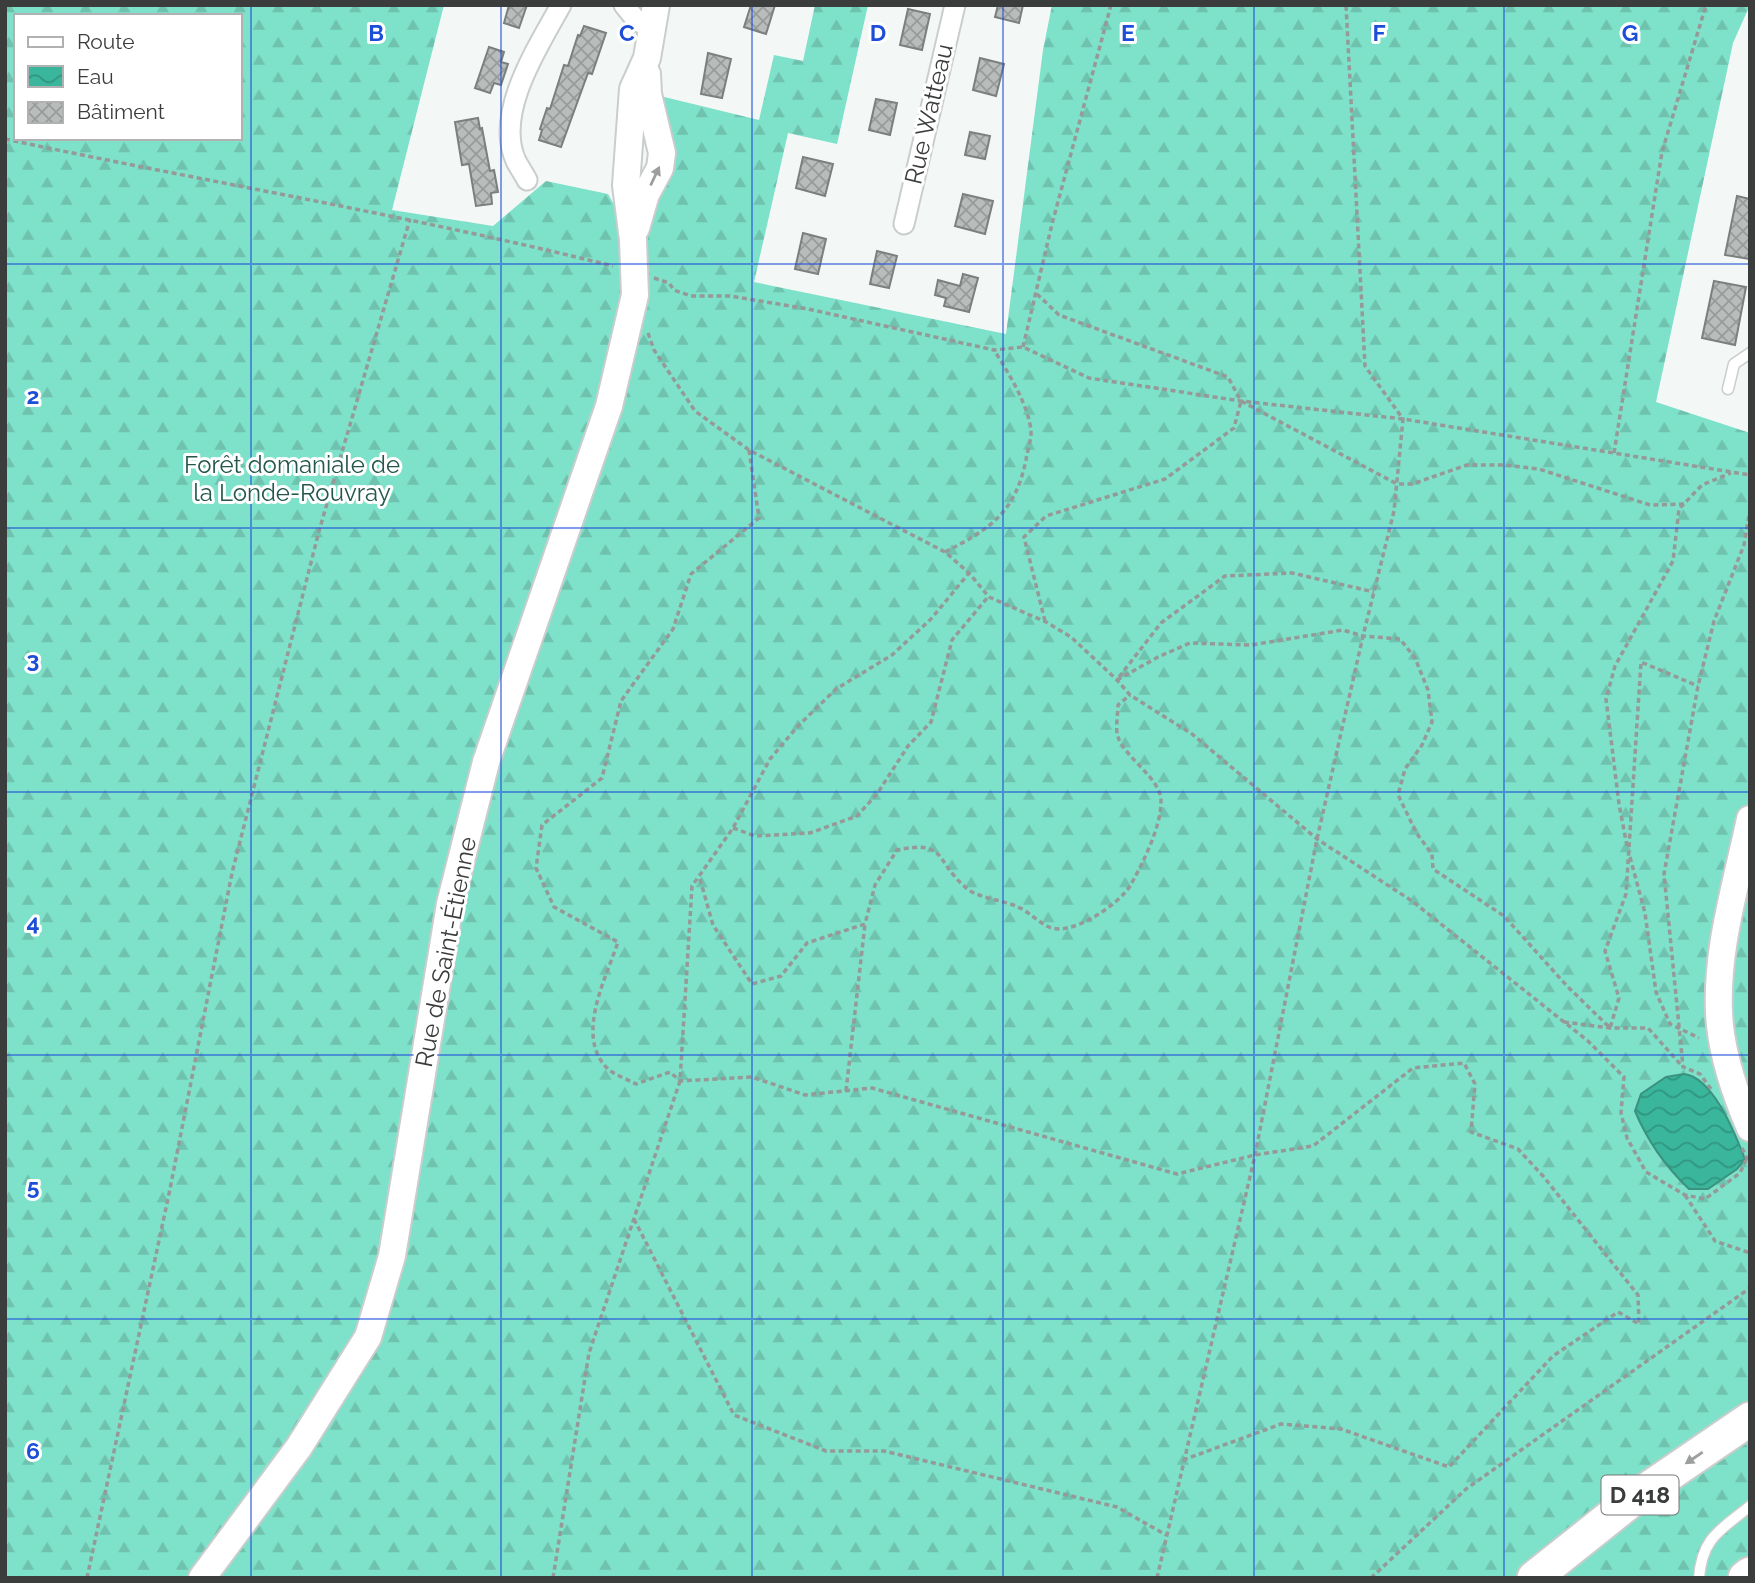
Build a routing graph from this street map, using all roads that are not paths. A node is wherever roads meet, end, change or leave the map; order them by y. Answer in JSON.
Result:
{"nodes":[{"id":1,"x":561,"y":5,"type":"edge"},
{"id":2,"x":624,"y":5,"type":"edge"},
{"id":3,"x":955,"y":5,"type":"edge"},
{"id":4,"x":654,"y":17,"type":"edge"},
{"id":5,"x":527,"y":180,"type":"dead end"},
{"id":6,"x":904,"y":224,"type":"dead end"},
{"id":7,"x":1750,"y":353,"type":"edge"},
{"id":8,"x":1728,"y":389,"type":"dead end"},
{"id":9,"x":1750,"y":820,"type":"edge"},
{"id":10,"x":1745,"y":1134,"type":"edge"},
{"id":11,"x":1750,"y":1419,"type":"edge"},
{"id":12,"x":1750,"y":1506,"type":"edge"},
{"id":13,"x":1750,"y":1574,"type":"edge"},
{"id":14,"x":202,"y":1578,"type":"edge"},
{"id":15,"x":1535,"y":1578,"type":"edge"},
{"id":16,"x":1699,"y":1578,"type":"edge"},
{"id":17,"x":1745,"y":1578,"type":"edge"}],
"edges":[{"from":1,"to":5,"type":"street"},
{"from":2,"to":4,"type":"street"},
{"from":3,"to":6,"type":"street","name":"Rue Watteau"},
{"from":4,"to":14,"type":"street","name":"Rue de Saint-Étienne"},
{"from":7,"to":8,"type":"lane"},
{"from":9,"to":10,"type":"street"},
{"from":11,"to":15,"type":"highway","number":"D 418","one_way":true},
{"from":12,"to":16,"type":"lane"},
{"from":13,"to":17,"type":"highway"}]}
